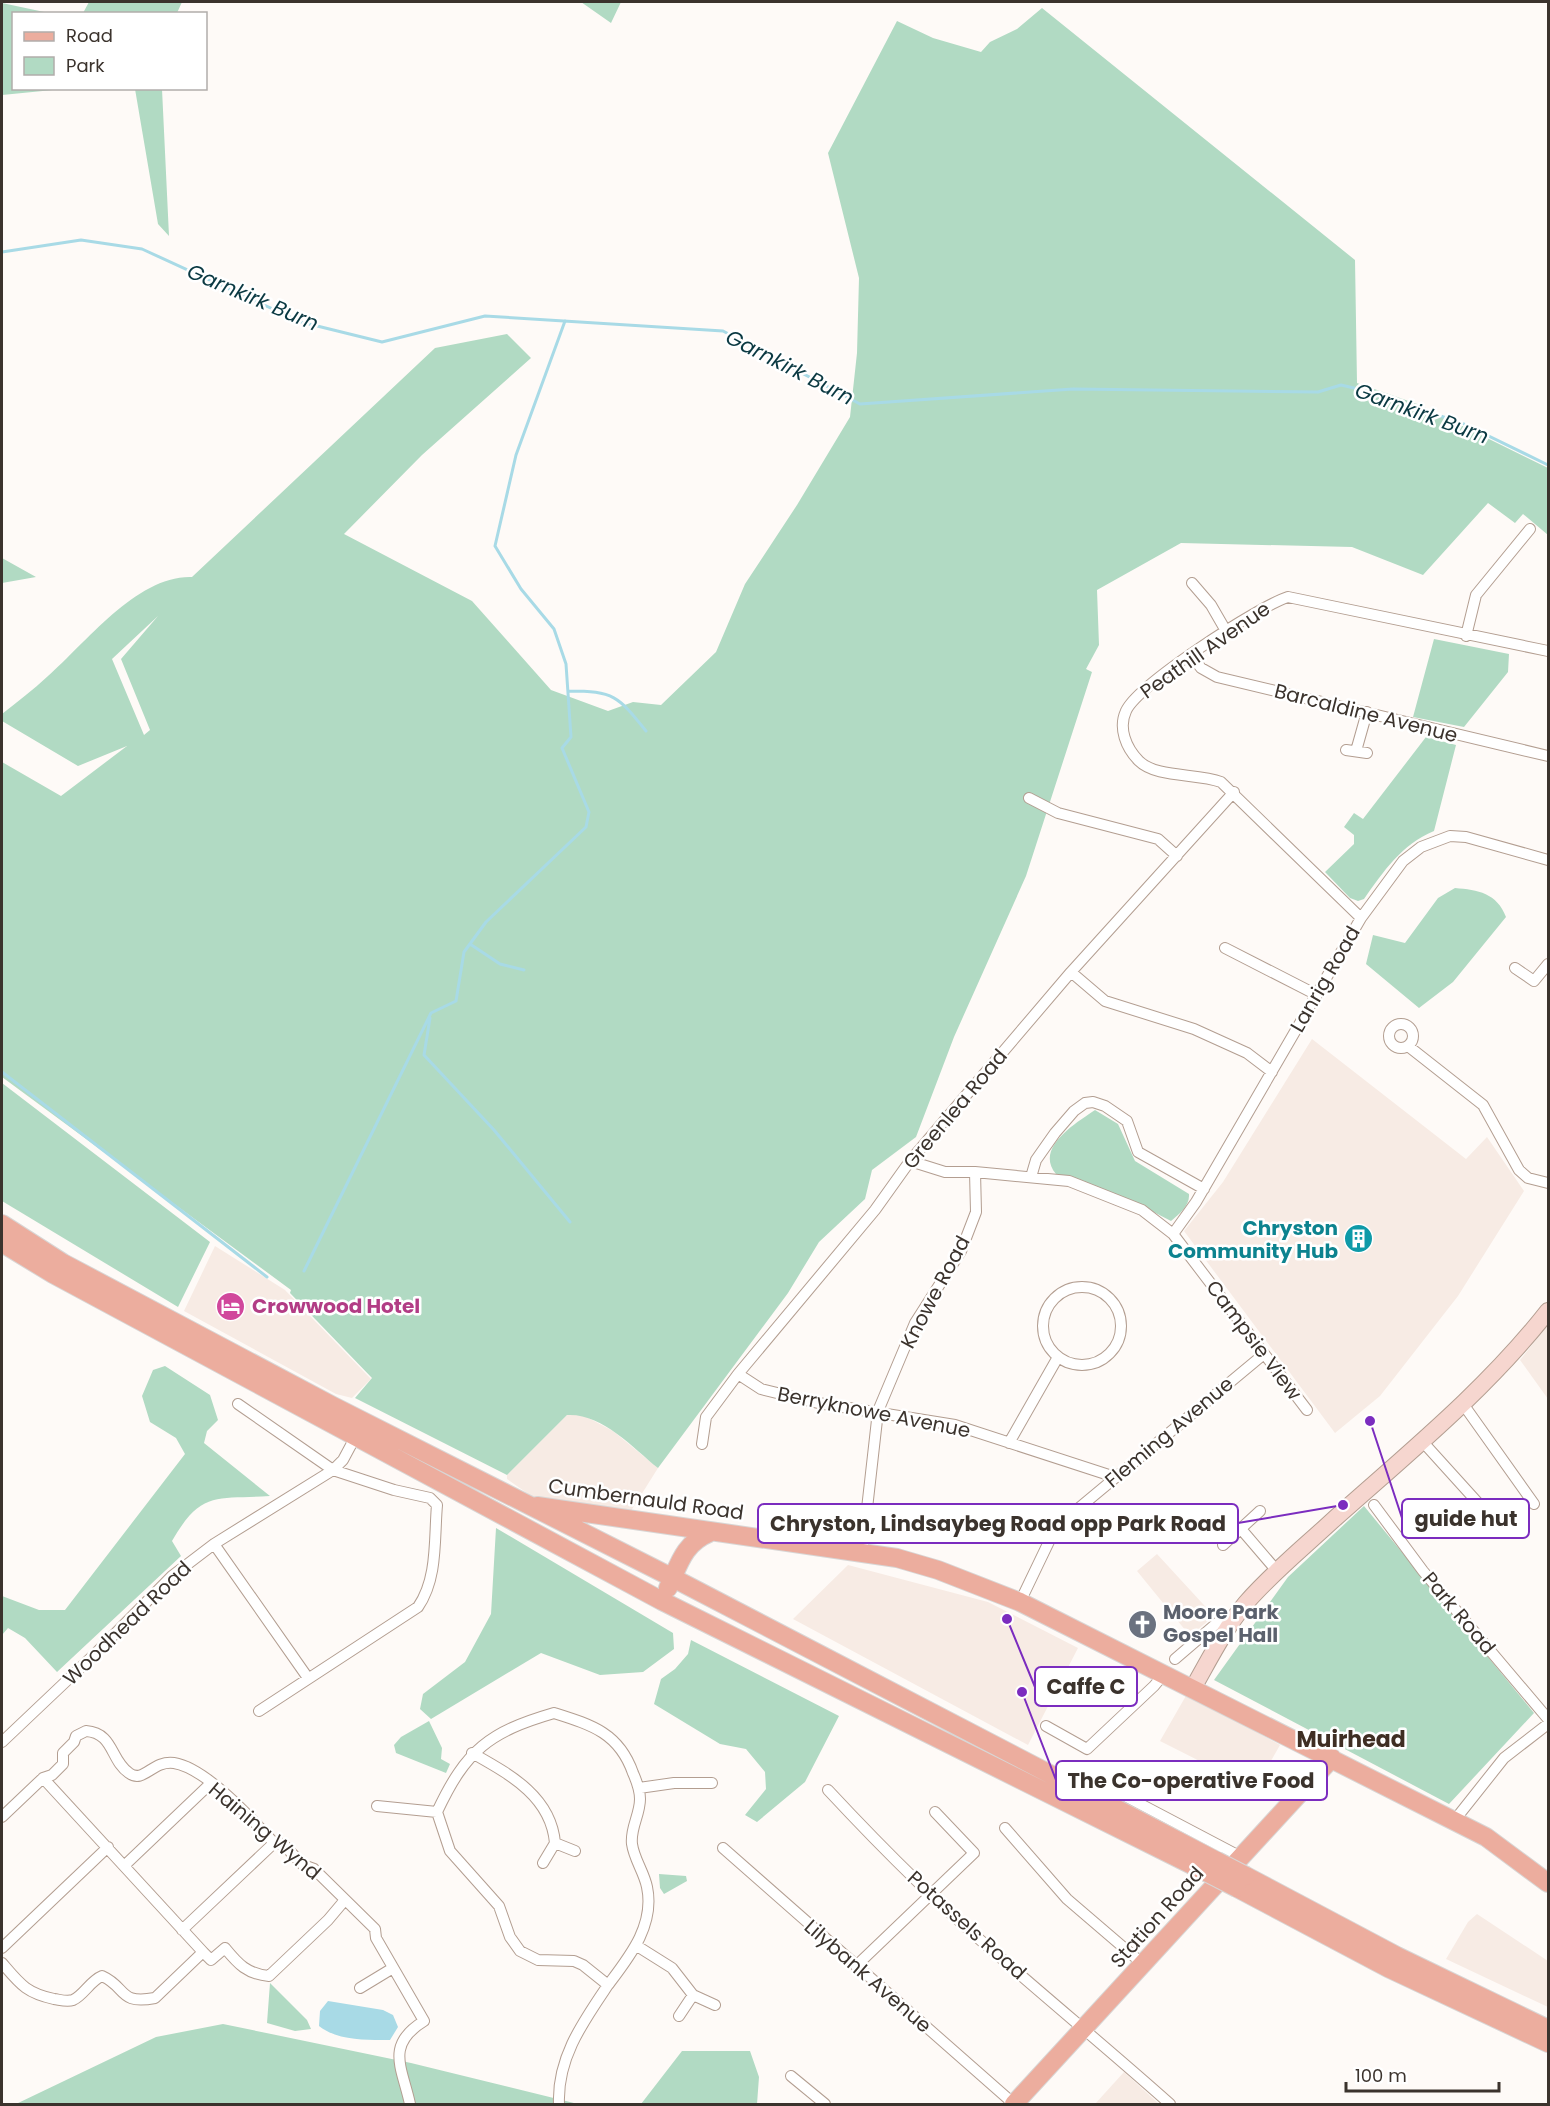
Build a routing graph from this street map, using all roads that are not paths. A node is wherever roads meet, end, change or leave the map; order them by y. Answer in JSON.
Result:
{"nodes":[{"id":1,"x":1530,"y":530,"type":"dead end"},
{"id":2,"x":1192,"y":583,"type":"dead end"},
{"id":3,"x":1226,"y":631,"type":"junction"},
{"id":4,"x":1466,"y":636,"type":"junction"},
{"id":5,"x":1548,"y":651,"type":"edge"},
{"id":6,"x":1192,"y":656,"type":"junction"},
{"id":7,"x":1367,"y":712,"type":"junction"},
{"id":8,"x":1356,"y":751,"type":"dead end"},
{"id":9,"x":1548,"y":756,"type":"edge"},
{"id":10,"x":1234,"y":792,"type":"junction"},
{"id":11,"x":1029,"y":798,"type":"dead end"},
{"id":12,"x":1177,"y":856,"type":"junction"},
{"id":13,"x":1548,"y":860,"type":"edge"},
{"id":14,"x":1361,"y":918,"type":"junction"},
{"id":15,"x":1226,"y":948,"type":"dead end"},
{"id":16,"x":1548,"y":964,"type":"edge"},
{"id":17,"x":1515,"y":968,"type":"dead end"},
{"id":18,"x":1071,"y":972,"type":"junction"},
{"id":19,"x":1317,"y":995,"type":"junction"},
{"id":20,"x":1408,"y":1046,"type":"dead end"},
{"id":21,"x":1272,"y":1071,"type":"junction"},
{"id":22,"x":910,"y":1161,"type":"junction"},
{"id":23,"x":975,"y":1172,"type":"junction"},
{"id":24,"x":1031,"y":1177,"type":"junction"},
{"id":25,"x":1548,"y":1183,"type":"edge"},
{"id":26,"x":1204,"y":1189,"type":"junction"},
{"id":27,"x":2,"y":1224,"type":"edge"},
{"id":28,"x":1173,"y":1234,"type":"junction"},
{"id":29,"x":2,"y":1244,"type":"edge"},
{"id":30,"x":1548,"y":1311,"type":"edge"},
{"id":31,"x":1264,"y":1354,"type":"junction"},
{"id":32,"x":1058,"y":1357,"type":"junction"},
{"id":33,"x":738,"y":1374,"type":"junction"},
{"id":34,"x":238,"y":1404,"type":"dead end"},
{"id":35,"x":1463,"y":1404,"type":"junction"},
{"id":36,"x":1307,"y":1410,"type":"dead end"},
{"id":37,"x":878,"y":1412,"type":"junction"},
{"id":38,"x":360,"y":1428,"type":"junction"},
{"id":39,"x":1422,"y":1441,"type":"junction"},
{"id":40,"x":1009,"y":1443,"type":"junction"},
{"id":41,"x":702,"y":1444,"type":"dead end"},
{"id":42,"x":333,"y":1470,"type":"junction"},
{"id":43,"x":1115,"y":1477,"type":"junction"},
{"id":44,"x":521,"y":1503,"type":"junction"},
{"id":45,"x":1479,"y":1503,"type":"dead end"},
{"id":46,"x":1534,"y":1504,"type":"dead end"},
{"id":47,"x":1374,"y":1505,"type":"dead end"},
{"id":48,"x":1260,"y":1512,"type":"dead end"},
{"id":49,"x":1241,"y":1529,"type":"junction"},
{"id":50,"x":709,"y":1533,"type":"junction"},
{"id":51,"x":214,"y":1544,"type":"junction"},
{"id":52,"x":1223,"y":1545,"type":"dead end"},
{"id":53,"x":862,"y":1553,"type":"junction"},
{"id":54,"x":1277,"y":1571,"type":"junction"},
{"id":55,"x":673,"y":1578,"type":"junction"},
{"id":56,"x":662,"y":1600,"type":"junction"},
{"id":57,"x":1020,"y":1602,"type":"junction"},
{"id":58,"x":1233,"y":1622,"type":"junction"},
{"id":59,"x":1178,"y":1661,"type":"junction"},
{"id":60,"x":308,"y":1678,"type":"junction"},
{"id":61,"x":1193,"y":1689,"type":"junction"},
{"id":62,"x":259,"y":1711,"type":"dead end"},
{"id":63,"x":1548,"y":1719,"type":"edge"},
{"id":64,"x":1548,"y":1724,"type":"edge"},
{"id":65,"x":1046,"y":1726,"type":"dead end"},
{"id":66,"x":2,"y":1742,"type":"edge"},
{"id":67,"x":472,"y":1753,"type":"junction"},
{"id":68,"x":1332,"y":1758,"type":"junction"},
{"id":69,"x":43,"y":1778,"type":"junction"},
{"id":70,"x":712,"y":1783,"type":"dead end"},
{"id":71,"x":210,"y":1784,"type":"junction"},
{"id":72,"x":1106,"y":1786,"type":"dead end"},
{"id":73,"x":639,"y":1788,"type":"junction"},
{"id":74,"x":828,"y":1790,"type":"dead end"},
{"id":75,"x":377,"y":1806,"type":"dead end"},
{"id":76,"x":437,"y":1812,"type":"junction"},
{"id":77,"x":935,"y":1812,"type":"dead end"},
{"id":78,"x":2,"y":1817,"type":"edge"},
{"id":79,"x":1454,"y":1821,"type":"junction"},
{"id":80,"x":1005,"y":1828,"type":"dead end"},
{"id":81,"x":274,"y":1843,"type":"junction"},
{"id":82,"x":555,"y":1843,"type":"junction"},
{"id":83,"x":108,"y":1847,"type":"junction"},
{"id":84,"x":723,"y":1848,"type":"dead end"},
{"id":85,"x":575,"y":1851,"type":"dead end"},
{"id":86,"x":1241,"y":1857,"type":"junction"},
{"id":87,"x":543,"y":1863,"type":"dead end"},
{"id":88,"x":125,"y":1865,"type":"junction"},
{"id":89,"x":1211,"y":1867,"type":"junction"},
{"id":90,"x":1242,"y":1882,"type":"junction"},
{"id":91,"x":1548,"y":1883,"type":"edge"},
{"id":92,"x":933,"y":1893,"type":"junction"},
{"id":93,"x":344,"y":1901,"type":"junction"},
{"id":94,"x":182,"y":1930,"type":"junction"},
{"id":95,"x":637,"y":1946,"type":"junction"},
{"id":96,"x":2,"y":1948,"type":"edge"},
{"id":97,"x":203,"y":1952,"type":"junction"},
{"id":98,"x":2,"y":1963,"type":"edge"},
{"id":99,"x":1144,"y":1965,"type":"junction"},
{"id":100,"x":856,"y":1966,"type":"junction"},
{"id":101,"x":393,"y":1968,"type":"junction"},
{"id":102,"x":608,"y":1985,"type":"junction"},
{"id":103,"x":360,"y":1988,"type":"dead end"},
{"id":104,"x":693,"y":1995,"type":"junction"},
{"id":105,"x":715,"y":2005,"type":"dead end"},
{"id":106,"x":679,"y":2016,"type":"dead end"},
{"id":107,"x":1086,"y":2028,"type":"junction"},
{"id":108,"x":1548,"y":2028,"type":"edge"},
{"id":109,"x":1548,"y":2043,"type":"edge"},
{"id":110,"x":791,"y":2076,"type":"dead end"},
{"id":111,"x":410,"y":2104,"type":"edge"},
{"id":112,"x":559,"y":2104,"type":"edge"},
{"id":113,"x":825,"y":2104,"type":"edge"},
{"id":114,"x":1014,"y":2104,"type":"edge"},
{"id":115,"x":1170,"y":2104,"type":"edge"}],
"edges":[{"from":1,"to":4,"type":"street"},
{"from":2,"to":3,"type":"street"},
{"from":3,"to":4,"type":"street","name":"Peathill Avenue"},
{"from":3,"to":6,"type":"street","name":"Peathill Avenue"},
{"from":4,"to":5,"type":"street","name":"Peathill Avenue"},
{"from":6,"to":7,"type":"street","name":"Barcaldine Avenue"},
{"from":6,"to":10,"type":"street","name":"Peathill Avenue"},
{"from":7,"to":8,"type":"street"},
{"from":7,"to":9,"type":"street","name":"Barcaldine Avenue"},
{"from":10,"to":12,"type":"street","name":"Greenlea Road"},
{"from":10,"to":14,"type":"street","name":"Peathill Avenue"},
{"from":11,"to":12,"type":"street"},
{"from":12,"to":18,"type":"street","name":"Greenlea Road"},
{"from":13,"to":14,"type":"street","name":"Lanrig Road"},
{"from":14,"to":19,"type":"street","name":"Lanrig Road"},
{"from":15,"to":19,"type":"street"},
{"from":16,"to":17,"type":"street"},
{"from":18,"to":21,"type":"street"},
{"from":18,"to":22,"type":"street","name":"Greenlea Road"},
{"from":19,"to":21,"type":"street","name":"Lanrig Road"},
{"from":20,"to":25,"type":"street"},
{"from":21,"to":26,"type":"street","name":"Lanrig Road"},
{"from":22,"to":23,"type":"street","name":"Campsie View"},
{"from":22,"to":33,"type":"street","name":"Greenlea Road"},
{"from":23,"to":24,"type":"street","name":"Campsie View"},
{"from":23,"to":37,"type":"street","name":"Knowe Road"},
{"from":24,"to":26,"type":"street"},
{"from":24,"to":28,"type":"street","name":"Campsie View"},
{"from":26,"to":28,"type":"street","name":"Lanrig Road"},
{"from":27,"to":38,"type":"main road"},
{"from":28,"to":31,"type":"street","name":"Campsie View"},
{"from":29,"to":38,"type":"main road"},
{"from":30,"to":35,"type":"main road"},
{"from":31,"to":36,"type":"street","name":"Campsie View"},
{"from":31,"to":43,"type":"street","name":"Fleming Avenue"},
{"from":32,"to":32,"type":"street"},
{"from":32,"to":40,"type":"street"},
{"from":33,"to":37,"type":"street","name":"Berryknowe Avenue"},
{"from":33,"to":41,"type":"street","name":"Greenlea Road"},
{"from":34,"to":42,"type":"street"},
{"from":35,"to":39,"type":"main road"},
{"from":35,"to":46,"type":"street"},
{"from":37,"to":40,"type":"street","name":"Berryknowe Avenue"},
{"from":37,"to":53,"type":"street","name":"Knowe Road"},
{"from":38,"to":42,"type":"street","name":"Woodhead Road"},
{"from":38,"to":44,"type":"main road"},
{"from":38,"to":56,"type":"main road"},
{"from":39,"to":45,"type":"street"},
{"from":39,"to":54,"type":"main road"},
{"from":40,"to":43,"type":"street","name":"Berryknowe Avenue"},
{"from":42,"to":51,"type":"street","name":"Woodhead Road"},
{"from":42,"to":60,"type":"street"},
{"from":43,"to":57,"type":"street","name":"Fleming Avenue"},
{"from":44,"to":50,"type":"main road","name":"Cumbernauld Road"},
{"from":44,"to":55,"type":"main road"},
{"from":47,"to":63,"type":"street","name":"Park Road"},
{"from":48,"to":49,"type":"street"},
{"from":49,"to":52,"type":"street"},
{"from":49,"to":54,"type":"street"},
{"from":50,"to":53,"type":"main road","name":"Cumbernauld Road"},
{"from":50,"to":55,"type":"main road"},
{"from":51,"to":60,"type":"street"},
{"from":51,"to":66,"type":"street","name":"Woodhead Road"},
{"from":53,"to":57,"type":"main road","name":"Cumbernauld Road"},
{"from":54,"to":58,"type":"main road"},
{"from":55,"to":56,"type":"main road"},
{"from":55,"to":89,"type":"main road"},
{"from":56,"to":89,"type":"main road"},
{"from":57,"to":59,"type":"main road","name":"Cumbernauld Road"},
{"from":58,"to":59,"type":"street"},
{"from":58,"to":61,"type":"main road"},
{"from":59,"to":61,"type":"main road","name":"Cumbernauld Road"},
{"from":59,"to":65,"type":"street"},
{"from":60,"to":62,"type":"street"},
{"from":61,"to":68,"type":"main road","name":"Cumbernauld Road"},
{"from":64,"to":79,"type":"street"},
{"from":67,"to":73,"type":"street"},
{"from":67,"to":76,"type":"street"},
{"from":67,"to":82,"type":"street"},
{"from":68,"to":79,"type":"main road","name":"Cumbernauld Road"},
{"from":68,"to":86,"type":"main road","name":"Station Road"},
{"from":69,"to":71,"type":"street","name":"Haining Wynd"},
{"from":69,"to":78,"type":"street","name":"Haining Wynd"},
{"from":69,"to":83,"type":"street"},
{"from":70,"to":73,"type":"street"},
{"from":71,"to":81,"type":"street","name":"Haining Wynd"},
{"from":71,"to":88,"type":"street"},
{"from":72,"to":86,"type":"street"},
{"from":73,"to":95,"type":"street"},
{"from":74,"to":92,"type":"street","name":"Potassels Road"},
{"from":75,"to":76,"type":"street"},
{"from":76,"to":102,"type":"street"},
{"from":77,"to":92,"type":"street"},
{"from":79,"to":91,"type":"main road","name":"Cumbernauld Road"},
{"from":80,"to":99,"type":"street"},
{"from":81,"to":93,"type":"street","name":"Haining Wynd"},
{"from":81,"to":94,"type":"street"},
{"from":82,"to":85,"type":"street"},
{"from":82,"to":87,"type":"street"},
{"from":83,"to":88,"type":"street"},
{"from":83,"to":96,"type":"street"},
{"from":84,"to":100,"type":"street","name":"Lilybank Avenue"},
{"from":86,"to":99,"type":"main road","name":"Station Road"},
{"from":88,"to":94,"type":"street"},
{"from":89,"to":90,"type":"main road","bridge":true},
{"from":90,"to":108,"type":"main road"},
{"from":90,"to":109,"type":"main road"},
{"from":92,"to":100,"type":"street"},
{"from":92,"to":107,"type":"street","name":"Potassels Road"},
{"from":93,"to":97,"type":"street"},
{"from":93,"to":101,"type":"street","name":"Haining Wynd"},
{"from":94,"to":97,"type":"street"},
{"from":95,"to":102,"type":"street"},
{"from":95,"to":104,"type":"street"},
{"from":97,"to":98,"type":"street"},
{"from":99,"to":107,"type":"main road","name":"Station Road"},
{"from":100,"to":114,"type":"street","name":"Lilybank Avenue"},
{"from":101,"to":103,"type":"street"},
{"from":101,"to":111,"type":"street","name":"Haining Wynd"},
{"from":102,"to":112,"type":"street"},
{"from":104,"to":105,"type":"street"},
{"from":104,"to":106,"type":"street"},
{"from":107,"to":114,"type":"main road","name":"Station Road"},
{"from":107,"to":115,"type":"street","name":"Potassels Road"},
{"from":110,"to":113,"type":"street"}]}
